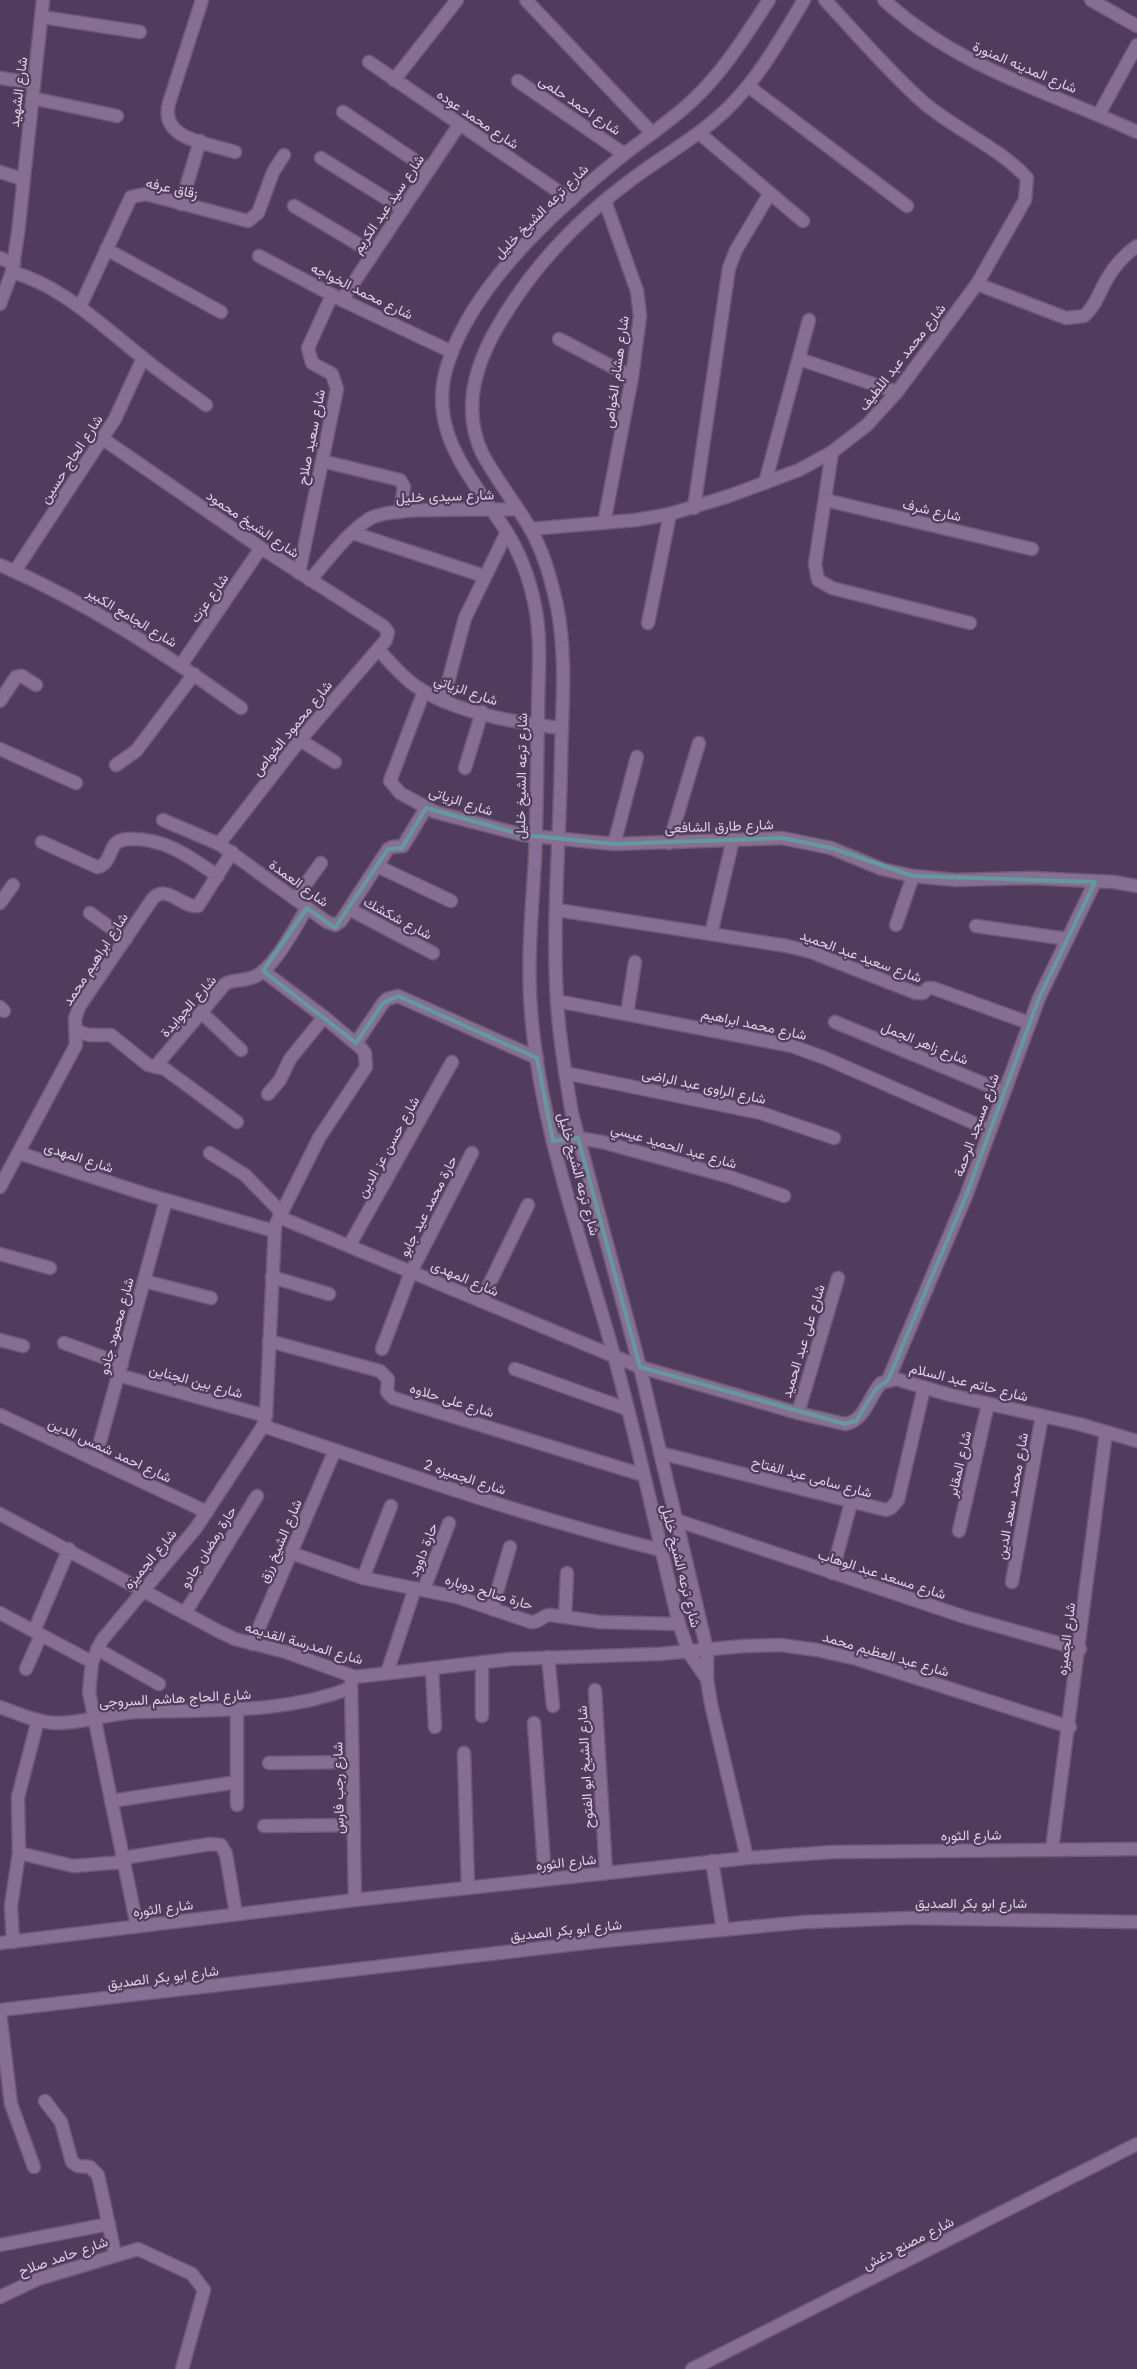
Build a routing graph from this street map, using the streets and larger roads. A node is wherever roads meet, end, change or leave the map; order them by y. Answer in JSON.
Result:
{"nodes":[{"id":1,"x":43,"y":0,"type":"edge"},
{"id":2,"x":202,"y":0,"type":"edge"},
{"id":3,"x":457,"y":0,"type":"edge"},
{"id":4,"x":526,"y":0,"type":"edge"},
{"id":5,"x":769,"y":0,"type":"edge"},
{"id":6,"x":804,"y":0,"type":"edge"},
{"id":7,"x":825,"y":0,"type":"edge"},
{"id":8,"x":884,"y":0,"type":"edge"},
{"id":9,"x":1091,"y":0,"type":"edge"},
{"id":10,"x":42,"y":17,"type":"junction"},
{"id":11,"x":1137,"y":26,"type":"edge"},
{"id":12,"x":140,"y":32,"type":"dead end"},
{"id":13,"x":1137,"y":45,"type":"edge"},
{"id":14,"x":368,"y":62,"type":"dead end"},
{"id":15,"x":0,"y":78,"type":"edge"},
{"id":16,"x":394,"y":80,"type":"junction"},
{"id":17,"x":518,"y":81,"type":"dead end"},
{"id":18,"x":34,"y":82,"type":"junction"},
{"id":19,"x":748,"y":86,"type":"junction"},
{"id":20,"x":32,"y":98,"type":"junction"},
{"id":21,"x":343,"y":112,"type":"dead end"},
{"id":22,"x":1098,"y":114,"type":"junction"},
{"id":23,"x":118,"y":116,"type":"dead end"},
{"id":24,"x":459,"y":124,"type":"junction"},
{"id":25,"x":1137,"y":132,"type":"edge"},
{"id":26,"x":652,"y":133,"type":"junction"},
{"id":27,"x":699,"y":133,"type":"junction"},
{"id":28,"x":200,"y":141,"type":"junction"},
{"id":29,"x":235,"y":152,"type":"dead end"},
{"id":30,"x":624,"y":154,"type":"junction"},
{"id":31,"x":284,"y":155,"type":"dead end"},
{"id":32,"x":320,"y":158,"type":"dead end"},
{"id":33,"x":428,"y":170,"type":"junction"},
{"id":34,"x":0,"y":172,"type":"edge"},
{"id":35,"x":22,"y":179,"type":"junction"},
{"id":36,"x":770,"y":193,"type":"junction"},
{"id":37,"x":571,"y":200,"type":"junction"},
{"id":38,"x":605,"y":200,"type":"junction"},
{"id":39,"x":180,"y":204,"type":"junction"},
{"id":40,"x":294,"y":206,"type":"dead end"},
{"id":41,"x":907,"y":206,"type":"dead end"},
{"id":42,"x":403,"y":209,"type":"junction"},
{"id":43,"x":803,"y":221,"type":"dead end"},
{"id":44,"x":1137,"y":246,"type":"edge"},
{"id":45,"x":106,"y":249,"type":"junction"},
{"id":46,"x":373,"y":253,"type":"junction"},
{"id":47,"x":259,"y":256,"type":"dead end"},
{"id":48,"x":0,"y":258,"type":"edge"},
{"id":49,"x":13,"y":268,"type":"junction"},
{"id":50,"x":977,"y":284,"type":"junction"},
{"id":51,"x":337,"y":297,"type":"junction"},
{"id":52,"x":0,"y":304,"type":"edge"},
{"id":53,"x":80,"y":307,"type":"junction"},
{"id":54,"x":221,"y":312,"type":"dead end"},
{"id":55,"x":810,"y":320,"type":"dead end"},
{"id":56,"x":559,"y":339,"type":"dead end"},
{"id":57,"x":452,"y":352,"type":"junction"},
{"id":58,"x":143,"y":358,"type":"junction"},
{"id":59,"x":798,"y":360,"type":"junction"},
{"id":60,"x":632,"y":377,"type":"junction"},
{"id":61,"x":897,"y":392,"type":"junction"},
{"id":62,"x":206,"y":405,"type":"dead end"},
{"id":63,"x":103,"y":440,"type":"junction"},
{"id":64,"x":832,"y":452,"type":"junction"},
{"id":65,"x":322,"y":460,"type":"junction"},
{"id":66,"x":765,"y":483,"type":"junction"},
{"id":67,"x":825,"y":500,"type":"junction"},
{"id":68,"x":517,"y":508,"type":"junction"},
{"id":69,"x":694,"y":508,"type":"junction"},
{"id":70,"x":492,"y":510,"type":"junction"},
{"id":71,"x":400,"y":512,"type":"junction"},
{"id":72,"x":670,"y":514,"type":"junction"},
{"id":73,"x":604,"y":523,"type":"junction"},
{"id":74,"x":530,"y":529,"type":"junction"},
{"id":75,"x":507,"y":532,"type":"junction"},
{"id":76,"x":353,"y":533,"type":"junction"},
{"id":77,"x":261,"y":548,"type":"junction"},
{"id":78,"x":1032,"y":549,"type":"dead end"},
{"id":79,"x":0,"y":565,"type":"edge"},
{"id":80,"x":15,"y":571,"type":"junction"},
{"id":81,"x":299,"y":572,"type":"junction"},
{"id":82,"x":484,"y":576,"type":"junction"},
{"id":83,"x":310,"y":580,"type":"junction"},
{"id":84,"x":648,"y":623,"type":"dead end"},
{"id":85,"x":970,"y":623,"type":"dead end"},
{"id":86,"x":388,"y":632,"type":"joint"},
{"id":87,"x":378,"y":649,"type":"junction"},
{"id":88,"x":181,"y":664,"type":"junction"},
{"id":89,"x":194,"y":674,"type":"junction"},
{"id":90,"x":36,"y":685,"type":"dead end"},
{"id":91,"x":424,"y":691,"type":"junction"},
{"id":92,"x":0,"y":701,"type":"edge"},
{"id":93,"x":443,"y":701,"type":"junction"},
{"id":94,"x":241,"y":708,"type":"dead end"},
{"id":95,"x":482,"y":712,"type":"junction"},
{"id":96,"x":538,"y":725,"type":"junction"},
{"id":97,"x":561,"y":728,"type":"junction"},
{"id":98,"x":300,"y":740,"type":"junction"},
{"id":99,"x":699,"y":743,"type":"dead end"},
{"id":100,"x":0,"y":749,"type":"edge"},
{"id":101,"x":637,"y":757,"type":"dead end"},
{"id":102,"x":335,"y":762,"type":"dead end"},
{"id":103,"x":116,"y":765,"type":"dead end"},
{"id":104,"x":465,"y":768,"type":"dead end"},
{"id":105,"x":76,"y":783,"type":"dead end"},
{"id":106,"x":426,"y":808,"type":"junction"},
{"id":107,"x":163,"y":820,"type":"dead end"},
{"id":108,"x":536,"y":836,"type":"junction"},
{"id":109,"x":560,"y":838,"type":"junction"},
{"id":110,"x":733,"y":839,"type":"junction"},
{"id":111,"x":42,"y":842,"type":"dead end"},
{"id":112,"x":669,"y":843,"type":"junction"},
{"id":113,"x":219,"y":844,"type":"junction"},
{"id":114,"x":614,"y":844,"type":"junction"},
{"id":115,"x":232,"y":852,"type":"junction"},
{"id":116,"x":321,"y":862,"type":"dead end"},
{"id":117,"x":377,"y":866,"type":"junction"},
{"id":118,"x":218,"y":876,"type":"junction"},
{"id":119,"x":913,"y":876,"type":"junction"},
{"id":120,"x":1095,"y":882,"type":"junction"},
{"id":121,"x":13,"y":885,"type":"dead end"},
{"id":122,"x":1137,"y":886,"type":"edge"},
{"id":123,"x":295,"y":898,"type":"junction"},
{"id":124,"x":451,"y":900,"type":"dead end"},
{"id":125,"x":0,"y":903,"type":"edge"},
{"id":126,"x":307,"y":908,"type":"junction"},
{"id":127,"x":349,"y":909,"type":"junction"},
{"id":128,"x":557,"y":910,"type":"junction"},
{"id":129,"x":90,"y":913,"type":"dead end"},
{"id":130,"x":896,"y":925,"type":"dead end"},
{"id":131,"x":976,"y":926,"type":"dead end"},
{"id":132,"x":711,"y":934,"type":"junction"},
{"id":133,"x":126,"y":939,"type":"junction"},
{"id":134,"x":1068,"y":939,"type":"junction"},
{"id":135,"x":433,"y":954,"type":"dead end"},
{"id":136,"x":636,"y":962,"type":"dead end"},
{"id":137,"x":263,"y":971,"type":"junction"},
{"id":138,"x":557,"y":1001,"type":"junction"},
{"id":139,"x":201,"y":1012,"type":"junction"},
{"id":140,"x":627,"y":1014,"type":"junction"},
{"id":141,"x":324,"y":1016,"type":"junction"},
{"id":142,"x":835,"y":1022,"type":"dead end"},
{"id":143,"x":1029,"y":1023,"type":"junction"},
{"id":144,"x":77,"y":1031,"type":"junction"},
{"id":145,"x":356,"y":1043,"type":"junction"},
{"id":146,"x":241,"y":1050,"type":"dead end"},
{"id":147,"x":537,"y":1058,"type":"junction"},
{"id":148,"x":452,"y":1062,"type":"dead end"},
{"id":149,"x":155,"y":1067,"type":"junction"},
{"id":150,"x":565,"y":1072,"type":"junction"},
{"id":151,"x":1004,"y":1092,"type":"junction"},
{"id":152,"x":268,"y":1094,"type":"dead end"},
{"id":153,"x":237,"y":1122,"type":"dead end"},
{"id":154,"x":990,"y":1130,"type":"junction"},
{"id":155,"x":578,"y":1138,"type":"junction"},
{"id":156,"x":834,"y":1138,"type":"dead end"},
{"id":157,"x":553,"y":1142,"type":"junction"},
{"id":158,"x":19,"y":1153,"type":"junction"},
{"id":159,"x":210,"y":1153,"type":"dead end"},
{"id":160,"x":472,"y":1153,"type":"dead end"},
{"id":161,"x":1,"y":1185,"type":"edge"},
{"id":162,"x":784,"y":1196,"type":"dead end"},
{"id":163,"x":166,"y":1200,"type":"junction"},
{"id":164,"x":528,"y":1205,"type":"dead end"},
{"id":165,"x":280,"y":1214,"type":"junction"},
{"id":166,"x":274,"y":1231,"type":"junction"},
{"id":167,"x":349,"y":1246,"type":"junction"},
{"id":168,"x":0,"y":1254,"type":"edge"},
{"id":169,"x":50,"y":1268,"type":"dead end"},
{"id":170,"x":411,"y":1272,"type":"junction"},
{"id":171,"x":272,"y":1277,"type":"junction"},
{"id":172,"x":838,"y":1278,"type":"dead end"},
{"id":173,"x":144,"y":1281,"type":"junction"},
{"id":174,"x":329,"y":1294,"type":"dead end"},
{"id":175,"x":211,"y":1298,"type":"dead end"},
{"id":176,"x":481,"y":1301,"type":"junction"},
{"id":177,"x":0,"y":1340,"type":"edge"},
{"id":178,"x":269,"y":1341,"type":"junction"},
{"id":179,"x":64,"y":1343,"type":"dead end"},
{"id":180,"x":23,"y":1346,"type":"dead end"},
{"id":181,"x":382,"y":1349,"type":"dead end"},
{"id":182,"x":614,"y":1356,"type":"junction"},
{"id":183,"x":640,"y":1367,"type":"junction"},
{"id":184,"x":120,"y":1369,"type":"junction"},
{"id":185,"x":515,"y":1370,"type":"dead end"},
{"id":186,"x":888,"y":1380,"type":"junction"},
{"id":187,"x":924,"y":1388,"type":"junction"},
{"id":188,"x":988,"y":1404,"type":"junction"},
{"id":189,"x":627,"y":1408,"type":"junction"},
{"id":190,"x":798,"y":1413,"type":"junction"},
{"id":191,"x":0,"y":1416,"type":"edge"},
{"id":192,"x":1042,"y":1416,"type":"junction"},
{"id":193,"x":264,"y":1421,"type":"junction"},
{"id":194,"x":1106,"y":1432,"type":"junction"},
{"id":195,"x":1137,"y":1441,"type":"edge"},
{"id":196,"x":335,"y":1450,"type":"junction"},
{"id":197,"x":660,"y":1453,"type":"junction"},
{"id":198,"x":95,"y":1460,"type":"junction"},
{"id":199,"x":643,"y":1475,"type":"junction"},
{"id":200,"x":258,"y":1496,"type":"dead end"},
{"id":201,"x":851,"y":1503,"type":"junction"},
{"id":202,"x":391,"y":1506,"type":"dead end"},
{"id":203,"x":207,"y":1512,"type":"junction"},
{"id":204,"x":0,"y":1514,"type":"edge"},
{"id":205,"x":676,"y":1520,"type":"junction"},
{"id":206,"x":450,"y":1523,"type":"dead end"},
{"id":207,"x":959,"y":1531,"type":"dead end"},
{"id":208,"x":510,"y":1547,"type":"dead end"},
{"id":209,"x":69,"y":1549,"type":"junction"},
{"id":210,"x":661,"y":1550,"type":"junction"},
{"id":211,"x":291,"y":1553,"type":"junction"},
{"id":212,"x":567,"y":1573,"type":"dead end"},
{"id":213,"x":832,"y":1573,"type":"junction"},
{"id":214,"x":363,"y":1578,"type":"junction"},
{"id":215,"x":1012,"y":1582,"type":"dead end"},
{"id":216,"x":420,"y":1588,"type":"junction"},
{"id":217,"x":143,"y":1590,"type":"junction"},
{"id":218,"x":492,"y":1609,"type":"junction"},
{"id":219,"x":185,"y":1613,"type":"junction"},
{"id":220,"x":0,"y":1614,"type":"edge"},
{"id":221,"x":565,"y":1617,"type":"junction"},
{"id":222,"x":680,"y":1624,"type":"junction"},
{"id":223,"x":37,"y":1633,"type":"junction"},
{"id":224,"x":252,"y":1644,"type":"junction"},
{"id":225,"x":97,"y":1649,"type":"junction"},
{"id":226,"x":1080,"y":1649,"type":"junction"},
{"id":227,"x":707,"y":1650,"type":"junction"},
{"id":228,"x":689,"y":1653,"type":"junction"},
{"id":229,"x":548,"y":1657,"type":"junction"},
{"id":230,"x":92,"y":1662,"type":"junction"},
{"id":231,"x":482,"y":1662,"type":"junction"},
{"id":232,"x":432,"y":1668,"type":"junction"},
{"id":233,"x":26,"y":1669,"type":"dead end"},
{"id":234,"x":388,"y":1673,"type":"junction"},
{"id":235,"x":707,"y":1679,"type":"junction"},
{"id":236,"x":351,"y":1681,"type":"junction"},
{"id":237,"x":159,"y":1684,"type":"dead end"},
{"id":238,"x":595,"y":1690,"type":"dead end"},
{"id":239,"x":553,"y":1706,"type":"dead end"},
{"id":240,"x":0,"y":1707,"type":"edge"},
{"id":241,"x":237,"y":1710,"type":"junction"},
{"id":242,"x":482,"y":1716,"type":"dead end"},
{"id":243,"x":93,"y":1717,"type":"junction"},
{"id":244,"x":38,"y":1720,"type":"junction"},
{"id":245,"x":534,"y":1723,"type":"dead end"},
{"id":246,"x":435,"y":1727,"type":"dead end"},
{"id":247,"x":1070,"y":1727,"type":"junction"},
{"id":248,"x":464,"y":1753,"type":"dead end"},
{"id":249,"x":269,"y":1762,"type":"dead end"},
{"id":250,"x":352,"y":1762,"type":"junction"},
{"id":251,"x":237,"y":1782,"type":"junction"},
{"id":252,"x":111,"y":1800,"type":"junction"},
{"id":253,"x":237,"y":1805,"type":"dead end"},
{"id":254,"x":264,"y":1826,"type":"dead end"},
{"id":255,"x":354,"y":1826,"type":"junction"},
{"id":256,"x":1052,"y":1849,"type":"junction"},
{"id":257,"x":1137,"y":1849,"type":"edge"},
{"id":258,"x":19,"y":1854,"type":"junction"},
{"id":259,"x":746,"y":1858,"type":"junction"},
{"id":260,"x":123,"y":1860,"type":"junction"},
{"id":261,"x":712,"y":1861,"type":"junction"},
{"id":262,"x":606,"y":1873,"type":"junction"},
{"id":263,"x":545,"y":1880,"type":"junction"},
{"id":264,"x":468,"y":1888,"type":"junction"},
{"id":265,"x":355,"y":1900,"type":"junction"},
{"id":266,"x":236,"y":1914,"type":"junction"},
{"id":267,"x":1137,"y":1922,"type":"edge"},
{"id":268,"x":137,"y":1926,"type":"junction"},
{"id":269,"x":723,"y":1929,"type":"junction"},
{"id":270,"x":14,"y":1942,"type":"junction"},
{"id":271,"x":0,"y":1943,"type":"edge"},
{"id":272,"x":0,"y":2012,"type":"edge"},
{"id":273,"x":45,"y":2101,"type":"dead end"},
{"id":274,"x":1137,"y":2144,"type":"edge"},
{"id":275,"x":34,"y":2167,"type":"dead end"},
{"id":276,"x":109,"y":2224,"type":"junction"},
{"id":277,"x":0,"y":2245,"type":"edge"},
{"id":278,"x":115,"y":2254,"type":"junction"},
{"id":279,"x":0,"y":2297,"type":"edge"},
{"id":280,"x":182,"y":2369,"type":"edge"},
{"id":281,"x":692,"y":2369,"type":"edge"}],
"edges":[{"from":1,"to":10,"type":"street","name":"شارع الشهيد"},
{"from":2,"to":28,"type":"street"},
{"from":3,"to":16,"type":"street"},
{"from":4,"to":26,"type":"street"},
{"from":5,"to":26,"type":"street","name":"شارع ترعه الشيخ خليل"},
{"from":6,"to":19,"type":"street","name":"شارع ترعه الشيخ خليل"},
{"from":7,"to":50,"type":"street","name":"شارع محمد عبد اللطيف"},
{"from":8,"to":22,"type":"street","name":"شارع المدينه المنورة"},
{"from":9,"to":11,"type":"street"},
{"from":10,"to":12,"type":"street"},
{"from":10,"to":18,"type":"street","name":"شارع الشهيد"},
{"from":13,"to":22,"type":"street"},
{"from":14,"to":16,"type":"street","name":"شارع محمد عوده"},
{"from":15,"to":18,"type":"street"},
{"from":16,"to":24,"type":"street","name":"شارع محمد عوده"},
{"from":17,"to":30,"type":"street","name":"شارع احمد حلمى"},
{"from":18,"to":20,"type":"street","name":"شارع الشهيد"},
{"from":19,"to":27,"type":"street","name":"شارع ترعه الشيخ خليل"},
{"from":19,"to":41,"type":"street"},
{"from":20,"to":23,"type":"street"},
{"from":20,"to":35,"type":"street","name":"شارع الشهيد"},
{"from":21,"to":33,"type":"street"},
{"from":22,"to":25,"type":"street","name":"شارع المدينه المنورة"},
{"from":24,"to":33,"type":"street","name":"شارع سيد عبد الكريم"},
{"from":24,"to":37,"type":"street","name":"شارع محمد عوده"},
{"from":26,"to":30,"type":"street","name":"شارع ترعه الشيخ خليل"},
{"from":27,"to":36,"type":"street"},
{"from":27,"to":38,"type":"street","name":"شارع ترعه الشيخ خليل"},
{"from":28,"to":29,"type":"street"},
{"from":28,"to":39,"type":"street"},
{"from":30,"to":37,"type":"street","name":"شارع ترعه الشيخ خليل"},
{"from":31,"to":39,"type":"street","name":"زقاق عرفه"},
{"from":32,"to":42,"type":"street"},
{"from":33,"to":42,"type":"street","name":"شارع سيد عبد الكريم"},
{"from":34,"to":35,"type":"street"},
{"from":35,"to":49,"type":"street","name":"شارع الشهيد"},
{"from":36,"to":43,"type":"street"},
{"from":36,"to":69,"type":"street"},
{"from":37,"to":57,"type":"street","name":"شارع ترعه الشيخ خليل"},
{"from":38,"to":60,"type":"street","name":"شارع هشام الخواص"},
{"from":38,"to":68,"type":"street","name":"شارع ترعه الشيخ خليل"},
{"from":39,"to":45,"type":"street","name":"زقاق عرفه"},
{"from":40,"to":46,"type":"street"},
{"from":42,"to":46,"type":"street","name":"شارع سيد عبد الكريم"},
{"from":44,"to":50,"type":"street"},
{"from":45,"to":53,"type":"street","name":"زقاق عرفه"},
{"from":45,"to":54,"type":"street"},
{"from":46,"to":51,"type":"street","name":"شارع سيد عبد الكريم"},
{"from":47,"to":51,"type":"street","name":"شارع محمد الخواجه"},
{"from":48,"to":49,"type":"street"},
{"from":49,"to":52,"type":"street","name":"شارع الشهيد"},
{"from":49,"to":53,"type":"street"},
{"from":50,"to":61,"type":"street","name":"شارع محمد عبد اللطيف"},
{"from":51,"to":57,"type":"street","name":"شارع محمد الخواجه"},
{"from":51,"to":65,"type":"street","name":"شارع سعيد صلاح"},
{"from":53,"to":58,"type":"street"},
{"from":55,"to":59,"type":"street"},
{"from":56,"to":60,"type":"street"},
{"from":57,"to":70,"type":"street","name":"شارع ترعه الشيخ خليل"},
{"from":58,"to":62,"type":"street"},
{"from":58,"to":63,"type":"street","name":"شارع الحاج حسين"},
{"from":59,"to":61,"type":"street"},
{"from":59,"to":66,"type":"street"},
{"from":60,"to":73,"type":"street","name":"شارع هشام الخواص"},
{"from":61,"to":64,"type":"street","name":"شارع محمد عبد اللطيف"},
{"from":63,"to":77,"type":"street","name":"شارع الشيخ محمود"},
{"from":63,"to":80,"type":"street","name":"شارع الحاج حسين"},
{"from":64,"to":66,"type":"street","name":"شارع محمد عبد اللطيف"},
{"from":64,"to":67,"type":"street"},
{"from":65,"to":71,"type":"street"},
{"from":65,"to":81,"type":"street","name":"شارع سعيد صلاح"},
{"from":66,"to":69,"type":"street","name":"شارع محمد عبد اللطيف"},
{"from":67,"to":78,"type":"street","name":"شارع شرف"},
{"from":67,"to":85,"type":"street"},
{"from":68,"to":70,"type":"street","name":"شارع سيدى خليل"},
{"from":68,"to":74,"type":"street","name":"شارع ترعه الشيخ خليل"},
{"from":69,"to":72,"type":"street","name":"شارع محمد عبد اللطيف"},
{"from":70,"to":71,"type":"street","name":"شارع سيدى خليل"},
{"from":70,"to":75,"type":"street","name":"شارع ترعه الشيخ خليل"},
{"from":71,"to":76,"type":"street","name":"شارع سيدى خليل"},
{"from":72,"to":73,"type":"street","name":"شارع محمد عبد اللطيف"},
{"from":72,"to":84,"type":"street"},
{"from":73,"to":74,"type":"street","name":"شارع محمد عبد اللطيف"},
{"from":74,"to":97,"type":"street","name":"شارع ترعه الشيخ خليل"},
{"from":75,"to":82,"type":"street"},
{"from":75,"to":96,"type":"street","name":"شارع ترعه الشيخ خليل"},
{"from":76,"to":82,"type":"street"},
{"from":76,"to":83,"type":"street","name":"شارع سيدى خليل"},
{"from":77,"to":81,"type":"street","name":"شارع الشيخ محمود"},
{"from":77,"to":88,"type":"street","name":"شارع عزت"},
{"from":79,"to":80,"type":"street","name":"شارع الجامع الكبير"},
{"from":80,"to":88,"type":"street","name":"شارع الجامع الكبير"},
{"from":81,"to":83,"type":"street","name":"شارع الشيخ محمود"},
{"from":82,"to":93,"type":"street"},
{"from":83,"to":86,"type":"street","name":"شارع الشيخ محمود"},
{"from":86,"to":87,"type":"street","name":"شارع محمود الخواص"},
{"from":87,"to":91,"type":"street","name":"شارع الزياتي"},
{"from":87,"to":98,"type":"street","name":"شارع محمود الخواص"},
{"from":88,"to":89,"type":"street","name":"شارع الجامع الكبير"},
{"from":89,"to":94,"type":"street","name":"شارع الجامع الكبير"},
{"from":89,"to":103,"type":"street"},
{"from":90,"to":92,"type":"street"},
{"from":91,"to":93,"type":"street","name":"شارع الزياتي"},
{"from":91,"to":106,"type":"street","name":"شارع الزياتى"},
{"from":93,"to":95,"type":"street","name":"شارع الزياتي"},
{"from":95,"to":96,"type":"street","name":"شارع الزياتي"},
{"from":95,"to":104,"type":"street"},
{"from":96,"to":97,"type":"street","name":"شارع الزياتي"},
{"from":96,"to":108,"type":"street","name":"شارع ترعه الشيخ خليل"},
{"from":97,"to":109,"type":"street","name":"شارع ترعه الشيخ خليل"},
{"from":98,"to":102,"type":"street"},
{"from":98,"to":113,"type":"street","name":"شارع محمود الخواص"},
{"from":99,"to":112,"type":"street"},
{"from":100,"to":105,"type":"street"},
{"from":101,"to":114,"type":"street"},
{"from":106,"to":108,"type":"street","name":"شارع الزياتى"},
{"from":106,"to":117,"type":"street","name":"شارع العمدة"},
{"from":107,"to":113,"type":"street","name":"شارع العمدة"},
{"from":108,"to":109,"type":"street","name":"شارع طارق الشافعى"},
{"from":108,"to":147,"type":"street","name":"شارع ترعه الشيخ خليل"},
{"from":109,"to":114,"type":"street","name":"شارع طارق الشافعى"},
{"from":109,"to":128,"type":"street","name":"شارع ترعه الشيخ خليل"},
{"from":110,"to":112,"type":"street","name":"شارع طارق الشافعى"},
{"from":110,"to":119,"type":"street","name":"شارع طارق الشافعى"},
{"from":110,"to":132,"type":"street"},
{"from":111,"to":118,"type":"street"},
{"from":112,"to":114,"type":"street","name":"شارع طارق الشافعى"},
{"from":113,"to":115,"type":"street","name":"شارع العمدة"},
{"from":115,"to":118,"type":"street"},
{"from":115,"to":123,"type":"street","name":"شارع العمدة"},
{"from":116,"to":123,"type":"street"},
{"from":117,"to":124,"type":"street"},
{"from":117,"to":127,"type":"street","name":"شارع العمدة"},
{"from":118,"to":133,"type":"street","name":"شارع ابراهيم محمد"},
{"from":119,"to":120,"type":"street","name":"شارع طارق الشافعى"},
{"from":119,"to":130,"type":"street"},
{"from":120,"to":122,"type":"street","name":"شارع طارق الشافعى"},
{"from":120,"to":134,"type":"street","name":"شارع مسجد الرحمة"},
{"from":121,"to":125,"type":"street"},
{"from":123,"to":126,"type":"street","name":"شارع العمدة"},
{"from":126,"to":127,"type":"street","name":"شارع العمدة"},
{"from":126,"to":137,"type":"street"},
{"from":127,"to":135,"type":"street","name":"شارع شكشك"},
{"from":128,"to":132,"type":"street","name":"شارع سعيد عبد الحميد"},
{"from":128,"to":138,"type":"street","name":"شارع ترعه الشيخ خليل"},
{"from":129,"to":133,"type":"street"},
{"from":131,"to":134,"type":"street"},
{"from":132,"to":143,"type":"street","name":"شارع سعيد عبد الحميد"},
{"from":133,"to":144,"type":"street","name":"شارع ابراهيم محمد"},
{"from":134,"to":143,"type":"street","name":"شارع مسجد الرحمة"},
{"from":136,"to":140,"type":"street"},
{"from":137,"to":139,"type":"street","name":"شارع الجوايدة"},
{"from":137,"to":141,"type":"street"},
{"from":138,"to":140,"type":"street","name":"شارع محمد ابراهيم"},
{"from":138,"to":150,"type":"street","name":"شارع ترعه الشيخ خليل"},
{"from":139,"to":146,"type":"street"},
{"from":139,"to":149,"type":"street","name":"شارع الجوايدة"},
{"from":140,"to":154,"type":"street","name":"شارع محمد ابراهيم"},
{"from":141,"to":145,"type":"street"},
{"from":141,"to":152,"type":"street"},
{"from":142,"to":151,"type":"street","name":"شارع زاهر الجمل"},
{"from":143,"to":151,"type":"street","name":"شارع مسجد الرحمة"},
{"from":144,"to":149,"type":"street"},
{"from":144,"to":158,"type":"street","name":"شارع ابراهيم محمد"},
{"from":145,"to":147,"type":"street"},
{"from":145,"to":165,"type":"street"},
{"from":147,"to":157,"type":"street","name":"شارع ترعه الشيخ خليل"},
{"from":148,"to":167,"type":"street","name":"شارع حسن عز الدين"},
{"from":149,"to":153,"type":"street"},
{"from":150,"to":155,"type":"street","name":"شارع ترعه الشيخ خليل"},
{"from":150,"to":156,"type":"street","name":"شارع الراوى عبد الراضى"},
{"from":151,"to":154,"type":"street","name":"شارع مسجد الرحمة"},
{"from":154,"to":186,"type":"street","name":"شارع مسجد الرحمة"},
{"from":155,"to":157,"type":"street","name":"شارع عبد الحميد عيسي"},
{"from":155,"to":162,"type":"street","name":"شارع عبد الحميد عيسي"},
{"from":155,"to":183,"type":"street","name":"شارع ترعه الشيخ خليل"},
{"from":157,"to":182,"type":"street","name":"شارع ترعه الشيخ خليل"},
{"from":158,"to":161,"type":"street","name":"شارع ابراهيم محمد"},
{"from":158,"to":163,"type":"street","name":"شارع المهدى"},
{"from":159,"to":165,"type":"street"},
{"from":160,"to":170,"type":"street","name":"حارة محمد عيد جابو"},
{"from":163,"to":166,"type":"street","name":"شارع المهدى"},
{"from":163,"to":173,"type":"street","name":"شارع محمود جادو"},
{"from":164,"to":176,"type":"street"},
{"from":165,"to":166,"type":"street"},
{"from":165,"to":167,"type":"street","name":"شارع المهدى"},
{"from":166,"to":171,"type":"street"},
{"from":167,"to":170,"type":"street","name":"شارع المهدى"},
{"from":168,"to":169,"type":"street"},
{"from":170,"to":176,"type":"street","name":"شارع المهدى"},
{"from":170,"to":181,"type":"street","name":"حارة محمد عيد جابو"},
{"from":171,"to":174,"type":"street"},
{"from":171,"to":178,"type":"street"},
{"from":172,"to":190,"type":"street","name":"شارع على عبد الحميد"},
{"from":173,"to":175,"type":"street"},
{"from":173,"to":184,"type":"street","name":"شارع محمود جادو"},
{"from":176,"to":182,"type":"street","name":"شارع المهدى"},
{"from":177,"to":180,"type":"street"},
{"from":178,"to":193,"type":"street"},
{"from":178,"to":199,"type":"street","name":"شارع على حلاوه"},
{"from":179,"to":184,"type":"street","name":"شارع بين الجناين"},
{"from":182,"to":183,"type":"street","name":"شارع المهدى"},
{"from":182,"to":189,"type":"street","name":"شارع ترعه الشيخ خليل"},
{"from":183,"to":190,"type":"street"},
{"from":183,"to":197,"type":"street","name":"شارع ترعه الشيخ خليل"},
{"from":184,"to":193,"type":"street","name":"شارع بين الجناين"},
{"from":184,"to":198,"type":"street","name":"شارع محمود جادو"},
{"from":185,"to":189,"type":"street"},
{"from":186,"to":187,"type":"street","name":"شارع حاتم عبد السلام"},
{"from":186,"to":190,"type":"street"},
{"from":187,"to":188,"type":"street","name":"شارع حاتم عبد السلام"},
{"from":187,"to":201,"type":"street","name":"شارع سامى عبد الفتاح"},
{"from":188,"to":192,"type":"street","name":"شارع حاتم عبد السلام"},
{"from":188,"to":207,"type":"street","name":"شارع المقابر"},
{"from":189,"to":199,"type":"street","name":"شارع ترعه الشيخ خليل"},
{"from":191,"to":198,"type":"street","name":"شارع احمد شمس الدين"},
{"from":192,"to":194,"type":"street","name":"شارع حاتم عبد السلام"},
{"from":192,"to":215,"type":"street","name":"شارع محمد سعد الدين"},
{"from":193,"to":196,"type":"street","name":"شارع الجميزه 2"},
{"from":193,"to":203,"type":"street","name":"شارع الجميزه"},
{"from":194,"to":195,"type":"street","name":"شارع حاتم عبد السلام"},
{"from":194,"to":226,"type":"street","name":"شارع الجميزه"},
{"from":196,"to":210,"type":"street","name":"شارع الجميزه 2"},
{"from":196,"to":211,"type":"street","name":"شارع الشيخ رزق"},
{"from":197,"to":201,"type":"street","name":"شارع سامى عبد الفتاح"},
{"from":197,"to":205,"type":"street","name":"شارع ترعه الشيخ خليل"},
{"from":198,"to":203,"type":"street","name":"شارع احمد شمس الدين"},
{"from":199,"to":210,"type":"street","name":"شارع ترعه الشيخ خليل"},
{"from":200,"to":219,"type":"street","name":"حارة رمضان جادو"},
{"from":201,"to":213,"type":"street"},
{"from":202,"to":214,"type":"street"},
{"from":203,"to":217,"type":"street","name":"شارع الجميزه"},
{"from":204,"to":209,"type":"street","name":"شارع المدرسة القديمه"},
{"from":205,"to":213,"type":"street","name":"شارع مسعد عبد الوهاب"},
{"from":205,"to":227,"type":"street","name":"شارع ترعه الشيخ خليل"},
{"from":206,"to":216,"type":"street","name":"حارة داوود"},
{"from":208,"to":218,"type":"street"},
{"from":209,"to":217,"type":"street","name":"شارع المدرسة القديمه"},
{"from":209,"to":223,"type":"street"},
{"from":210,"to":222,"type":"street","name":"شارع ترعه الشيخ خليل"},
{"from":211,"to":214,"type":"street","name":"حارة صالح دوباره"},
{"from":211,"to":224,"type":"street","name":"شارع الشيخ رزق"},
{"from":212,"to":221,"type":"street"},
{"from":213,"to":226,"type":"street","name":"شارع مسعد عبد الوهاب"},
{"from":214,"to":216,"type":"street","name":"حارة صالح دوباره"},
{"from":216,"to":218,"type":"street","name":"حارة صالح دوباره"},
{"from":216,"to":234,"type":"street","name":"حارة داوود"},
{"from":217,"to":219,"type":"street","name":"شارع المدرسة القديمه"},
{"from":217,"to":225,"type":"street","name":"شارع الجميزه"},
{"from":218,"to":221,"type":"street","name":"حارة صالح دوباره"},
{"from":219,"to":224,"type":"street","name":"شارع المدرسة القديمه"},
{"from":220,"to":223,"type":"street"},
{"from":221,"to":222,"type":"street","name":"حارة صالح دوباره"},
{"from":222,"to":228,"type":"street","name":"شارع ترعه الشيخ خليل"},
{"from":223,"to":230,"type":"street"},
{"from":223,"to":233,"type":"street"},
{"from":224,"to":236,"type":"street","name":"شارع المدرسة القديمه"},
{"from":225,"to":230,"type":"street","name":"شارع الجميزه"},
{"from":225,"to":237,"type":"street"},
{"from":226,"to":247,"type":"street","name":"شارع الجميزه"},
{"from":227,"to":228,"type":"street","name":"شارع عبد العظيم محمد"},
{"from":227,"to":235,"type":"street","name":"شارع ترعه الشيخ خليل"},
{"from":227,"to":247,"type":"street","name":"شارع عبد العظيم محمد"},
{"from":228,"to":229,"type":"street","name":"شارع المدرسة القديمه"},
{"from":228,"to":235,"type":"street","name":"شارع ترعه الشيخ خليل"},
{"from":229,"to":231,"type":"street","name":"شارع المدرسة القديمه"},
{"from":229,"to":239,"type":"street"},
{"from":230,"to":243,"type":"street","name":"شارع الجميزه"},
{"from":231,"to":232,"type":"street","name":"شارع المدرسة القديمه"},
{"from":231,"to":242,"type":"street"},
{"from":232,"to":234,"type":"street","name":"شارع المدرسة القديمه"},
{"from":232,"to":246,"type":"street"},
{"from":234,"to":236,"type":"street","name":"شارع المدرسة القديمه"},
{"from":235,"to":259,"type":"street","name":"شارع ترعه الشيخ خليل"},
{"from":236,"to":241,"type":"street","name":"شارع الحاج هاشم السروجى"},
{"from":236,"to":250,"type":"street","name":"شارع رجب فارس"},
{"from":238,"to":262,"type":"street","name":"شارع الشيخ ابو الفتوح"},
{"from":240,"to":244,"type":"street","name":"شارع الحاج هاشم السروجى"},
{"from":241,"to":243,"type":"street","name":"شارع الحاج هاشم السروجى"},
{"from":241,"to":251,"type":"street"},
{"from":243,"to":244,"type":"street","name":"شارع الحاج هاشم السروجى"},
{"from":243,"to":252,"type":"street","name":"شارع الجميزه"},
{"from":244,"to":258,"type":"street"},
{"from":245,"to":263,"type":"street"},
{"from":247,"to":256,"type":"street","name":"شارع الجميزه"},
{"from":248,"to":264,"type":"street"},
{"from":249,"to":250,"type":"street"},
{"from":250,"to":255,"type":"street","name":"شارع رجب فارس"},
{"from":251,"to":252,"type":"street"},
{"from":251,"to":253,"type":"street"},
{"from":252,"to":260,"type":"street","name":"شارع الجميزه"},
{"from":254,"to":255,"type":"street"},
{"from":255,"to":265,"type":"street","name":"شارع رجب فارس"},
{"from":256,"to":257,"type":"street","name":"شارع الثوره"},
{"from":256,"to":259,"type":"street","name":"شارع الثوره"},
{"from":258,"to":260,"type":"street"},
{"from":258,"to":270,"type":"street"},
{"from":259,"to":261,"type":"street","name":"شارع الثوره"},
{"from":260,"to":266,"type":"street"},
{"from":260,"to":268,"type":"street","name":"شارع الجميزه"},
{"from":261,"to":262,"type":"street","name":"شارع الثوره"},
{"from":261,"to":269,"type":"street"},
{"from":262,"to":263,"type":"street","name":"شارع الثوره"},
{"from":263,"to":264,"type":"street","name":"شارع الثوره"},
{"from":264,"to":265,"type":"street","name":"شارع الثوره"},
{"from":265,"to":266,"type":"street","name":"شارع الثوره"},
{"from":266,"to":268,"type":"street","name":"شارع الثوره"},
{"from":267,"to":269,"type":"street","name":"شارع ابو بكر الصديق"},
{"from":268,"to":270,"type":"street","name":"شارع الثوره"},
{"from":269,"to":272,"type":"street","name":"شارع ابو بكر الصديق"},
{"from":270,"to":271,"type":"street","name":"شارع الثوره"},
{"from":272,"to":275,"type":"street"},
{"from":273,"to":276,"type":"street"},
{"from":274,"to":281,"type":"street","name":"شارع مصنع دغش"},
{"from":276,"to":277,"type":"street"},
{"from":276,"to":278,"type":"street"},
{"from":278,"to":279,"type":"street","name":"شارع حامد صلاح"},
{"from":278,"to":280,"type":"street","name":"شارع حامد صلاح"}]}
